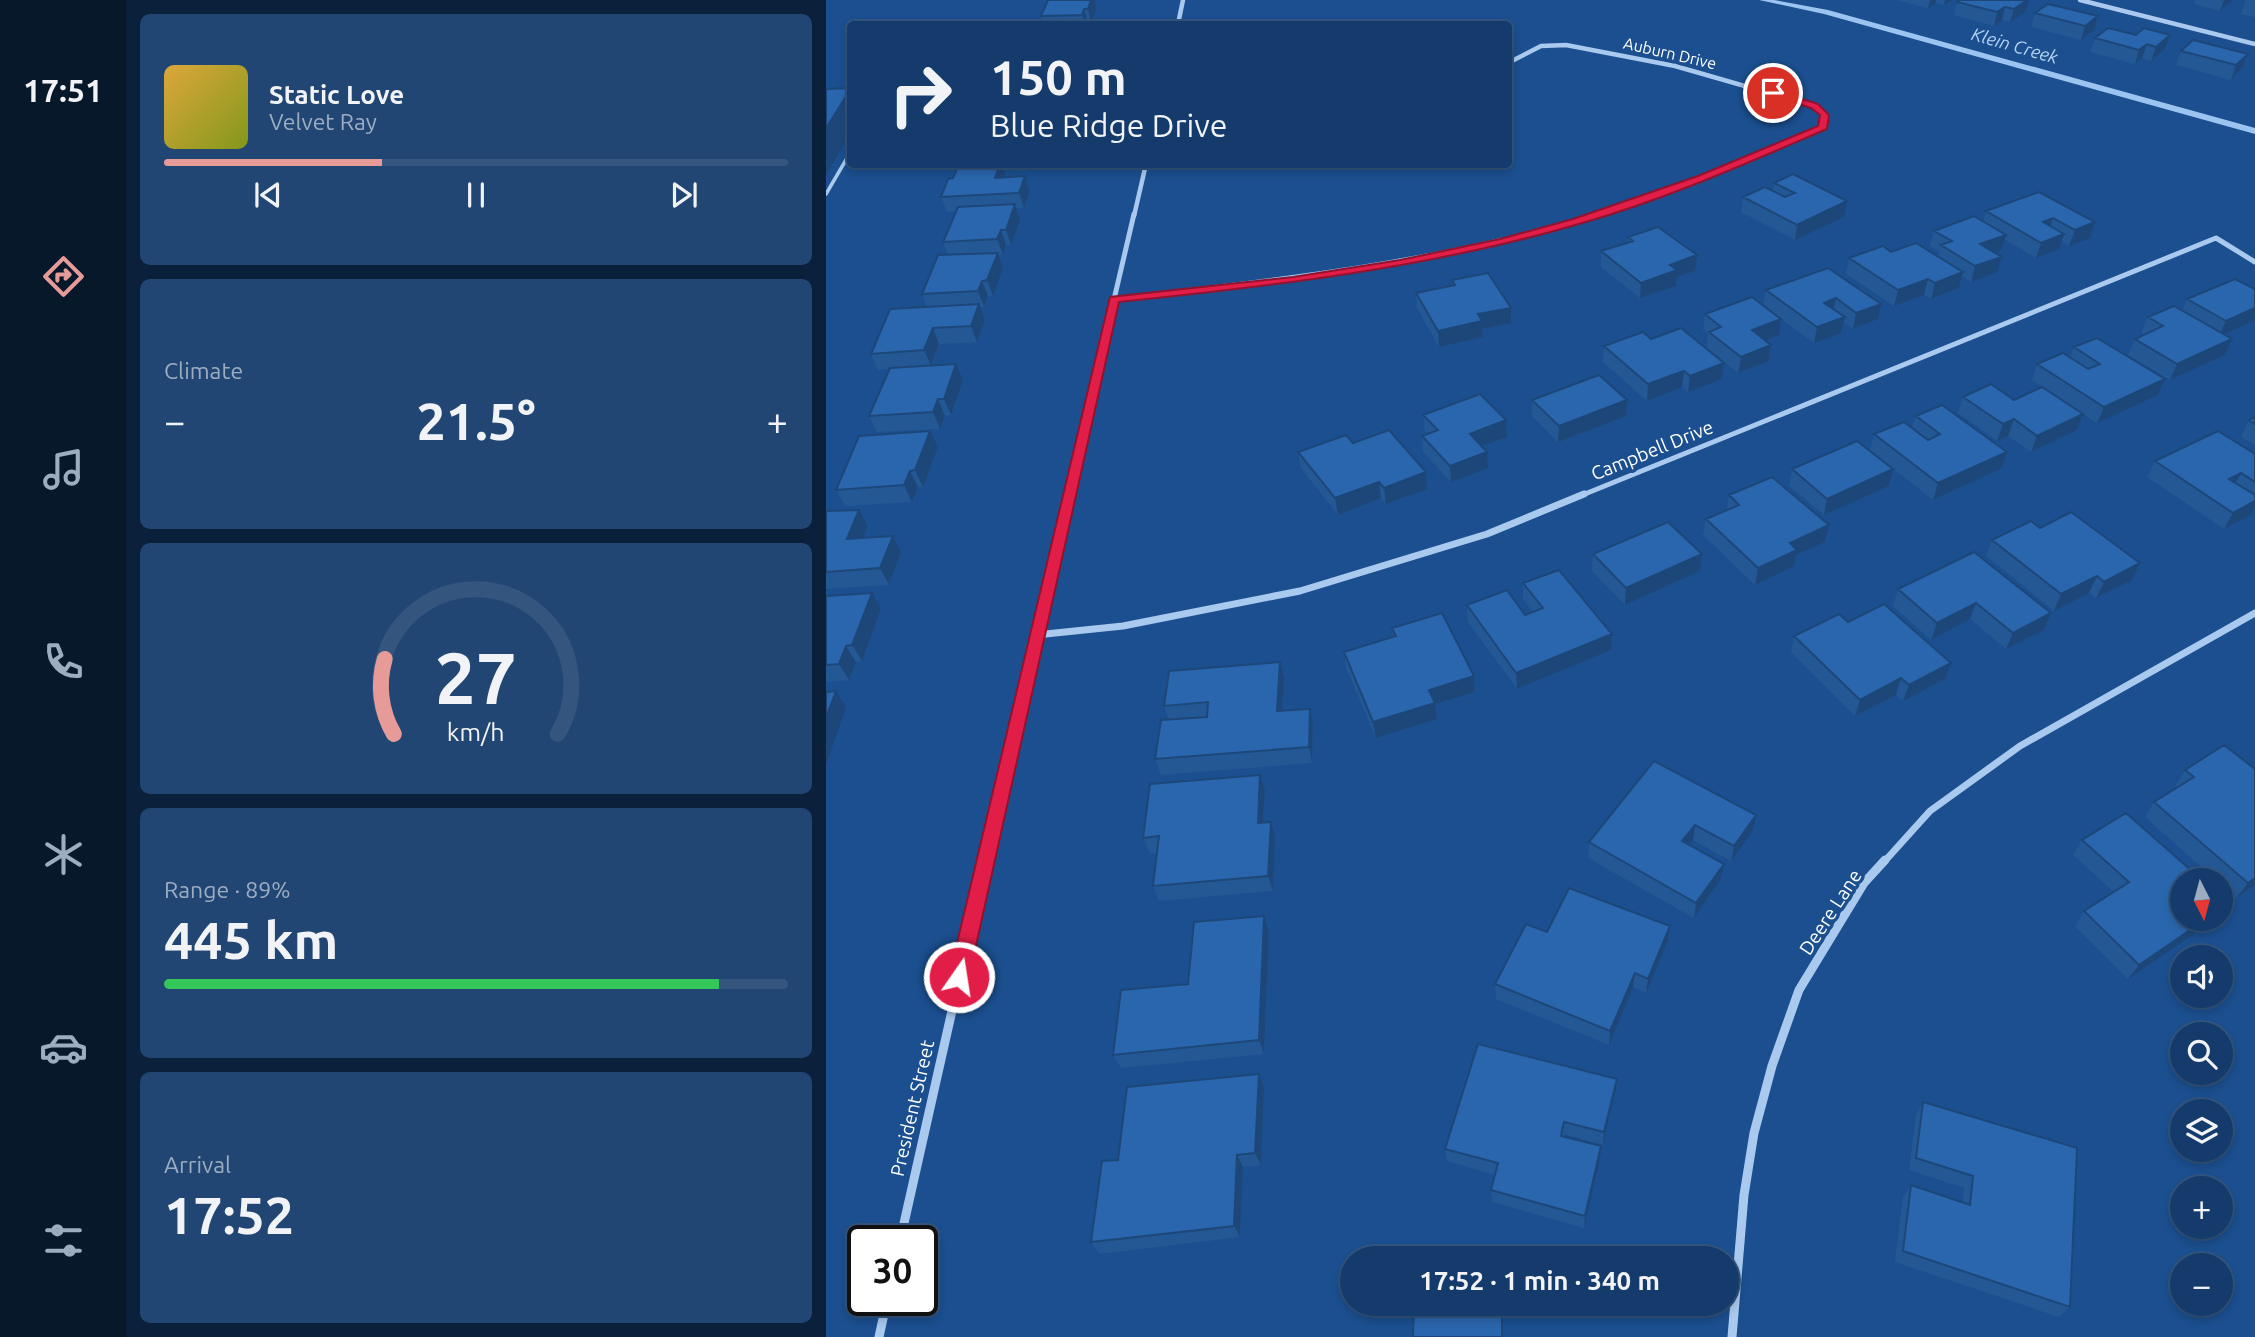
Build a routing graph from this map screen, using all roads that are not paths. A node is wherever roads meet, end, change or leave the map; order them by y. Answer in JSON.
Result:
{"nodes":[{"id":1,"x":1184,"y":0,"type":"edge"},
{"id":2,"x":2080,"y":0,"type":"edge"},
{"id":3,"x":1179,"y":21,"type":"edge"},
{"id":4,"x":2255,"y":44,"type":"edge"},
{"id":5,"x":1512,"y":61,"type":"edge"},
{"id":6,"x":847,"y":158,"type":"edge"},
{"id":7,"x":1145,"y":168,"type":"edge"},
{"id":8,"x":826,"y":194,"type":"edge"},
{"id":9,"x":2255,"y":262,"type":"edge"},
{"id":10,"x":1114,"y":299,"type":"junction"},
{"id":11,"x":2255,"y":612,"type":"edge"},
{"id":12,"x":1036,"y":635,"type":"junction"},
{"id":13,"x":904,"y":1225,"type":"edge"},
{"id":14,"x":883,"y":1316,"type":"edge"},
{"id":15,"x":878,"y":1337,"type":"edge"},
{"id":16,"x":1732,"y":1337,"type":"edge"}],
"edges":[{"from":1,"to":3,"type":"street"},
{"from":2,"to":4,"type":"street"},
{"from":5,"to":10,"type":"street","name":"Auburn Drive"},
{"from":6,"to":8,"type":"lane"},
{"from":7,"to":10,"type":"street","name":"President Street"},
{"from":9,"to":12,"type":"street","name":"Campbell Drive"},
{"from":10,"to":12,"type":"street","name":"President Street"},
{"from":11,"to":16,"type":"street","name":"Deere Lane"},
{"from":12,"to":13,"type":"street","name":"President Street"},
{"from":14,"to":15,"type":"street"}]}
